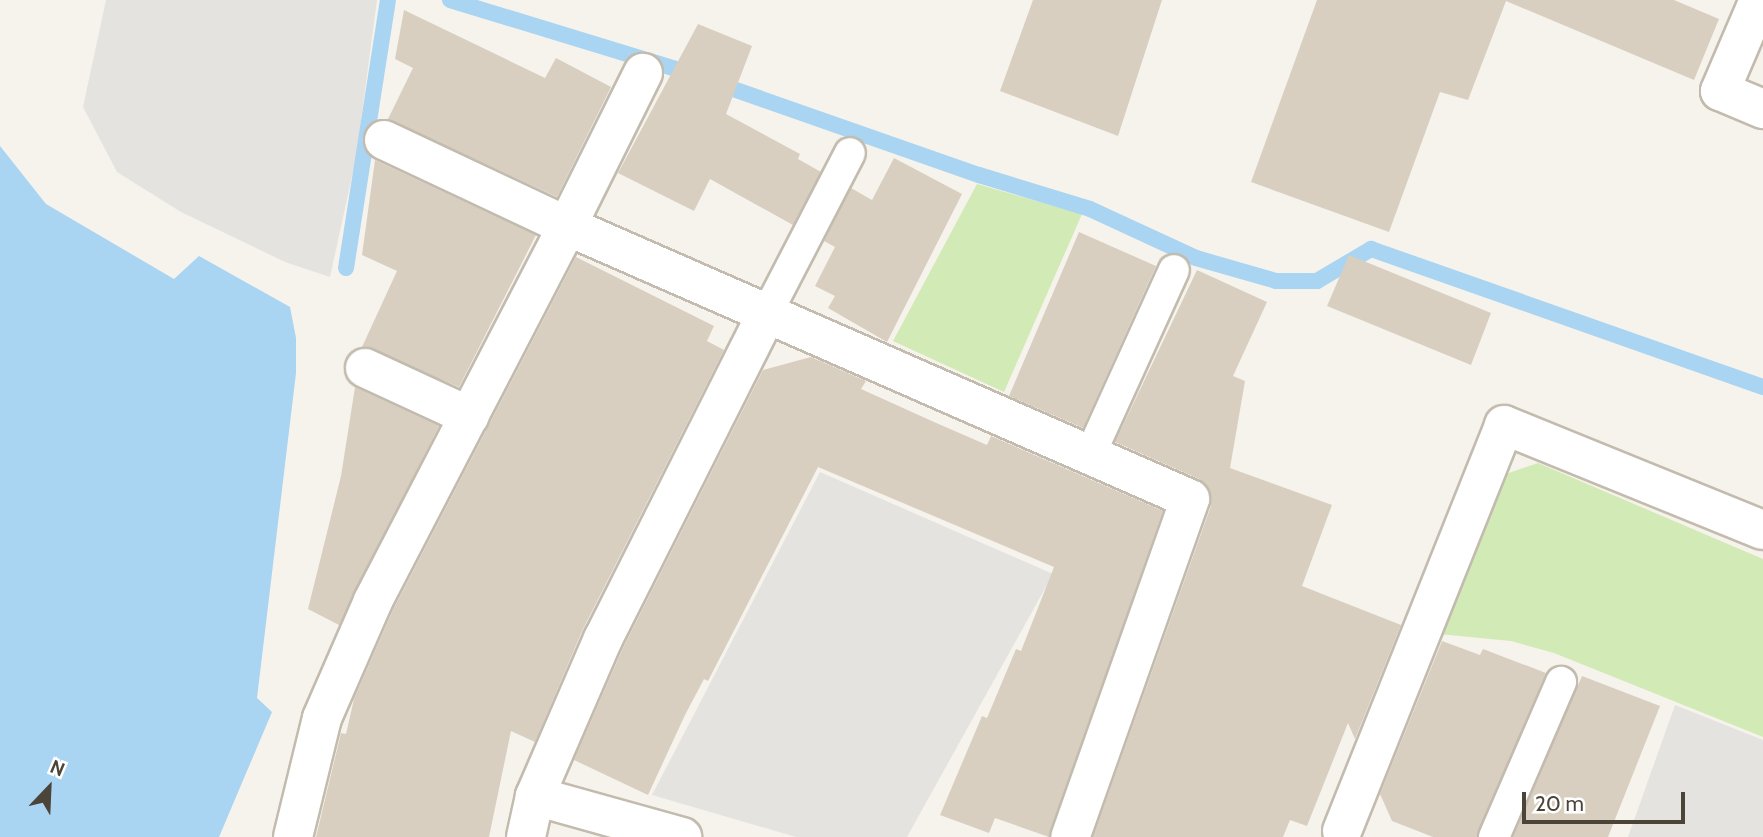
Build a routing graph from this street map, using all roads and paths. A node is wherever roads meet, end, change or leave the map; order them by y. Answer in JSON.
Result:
{"nodes":[{"id":1,"x":1759,"y":0,"type":"edge"},
{"id":2,"x":643,"y":73,"type":"dead end"},
{"id":3,"x":1763,"y":109,"type":"edge"},
{"id":4,"x":384,"y":140,"type":"dead end"},
{"id":5,"x":850,"y":153,"type":"dead end"},
{"id":6,"x":567,"y":226,"type":"junction"},
{"id":7,"x":1174,"y":270,"type":"dead end"},
{"id":8,"x":767,"y":313,"type":"junction"},
{"id":9,"x":365,"y":368,"type":"dead end"},
{"id":10,"x":469,"y":416,"type":"junction"},
{"id":11,"x":1090,"y":455,"type":"junction"},
{"id":12,"x":1763,"y":530,"type":"edge"},
{"id":13,"x":1562,"y":682,"type":"dead end"},
{"id":14,"x":536,"y":796,"type":"junction"},
{"id":15,"x":1346,"y":835,"type":"edge"},
{"id":16,"x":293,"y":837,"type":"edge"},
{"id":17,"x":526,"y":837,"type":"edge"},
{"id":18,"x":682,"y":837,"type":"edge"},
{"id":19,"x":1070,"y":837,"type":"edge"},
{"id":20,"x":1494,"y":837,"type":"edge"}],
"edges":[{"from":1,"to":3,"type":"street"},
{"from":2,"to":6,"type":"street"},
{"from":4,"to":6,"type":"street"},
{"from":5,"to":8,"type":"lane"},
{"from":6,"to":8,"type":"street"},
{"from":6,"to":10,"type":"street"},
{"from":7,"to":11,"type":"lane"},
{"from":8,"to":11,"type":"street"},
{"from":8,"to":14,"type":"street"},
{"from":9,"to":10,"type":"street"},
{"from":10,"to":16,"type":"street"},
{"from":11,"to":19,"type":"street"},
{"from":12,"to":15,"type":"street"},
{"from":13,"to":20,"type":"lane"},
{"from":14,"to":17,"type":"street"},
{"from":14,"to":18,"type":"street"}]}
